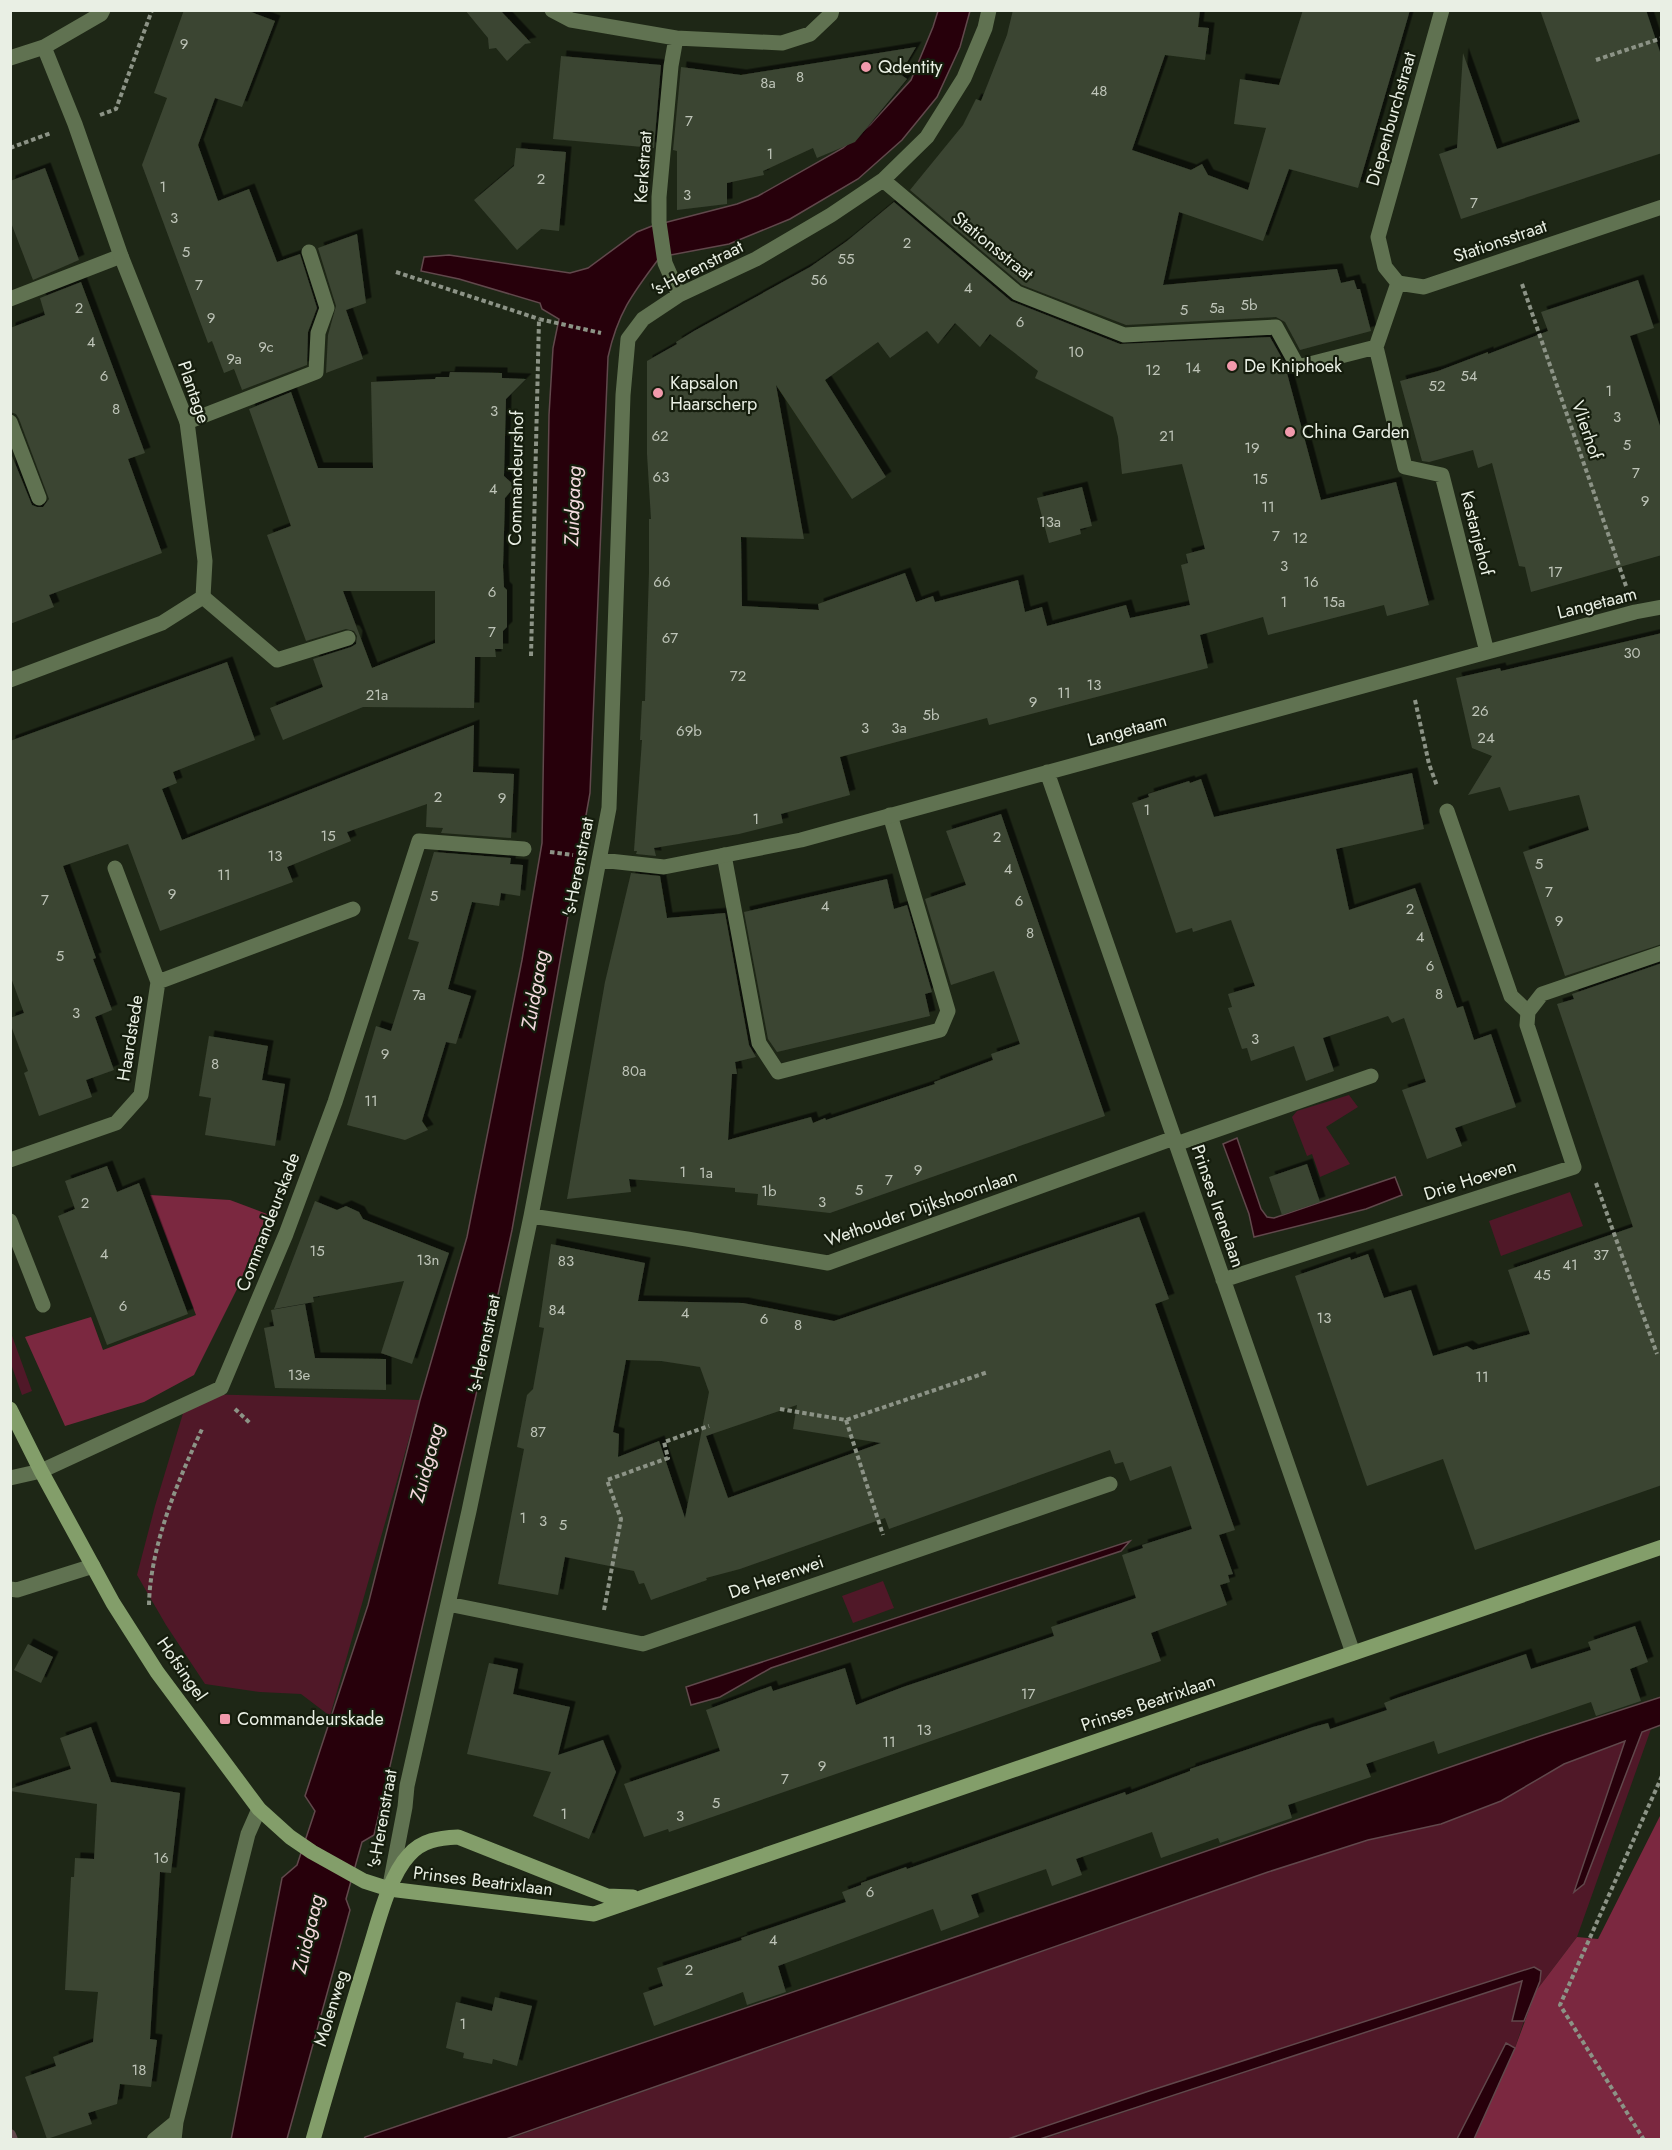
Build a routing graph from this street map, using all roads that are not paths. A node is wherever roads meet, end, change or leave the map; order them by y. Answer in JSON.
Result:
{"nodes":[{"id":1,"x":103,"y":10,"type":"edge"},
{"id":2,"x":552,"y":10,"type":"edge"},
{"id":3,"x":832,"y":10,"type":"edge"},
{"id":4,"x":988,"y":10,"type":"edge"},
{"id":5,"x":1442,"y":10,"type":"edge"},
{"id":6,"x":676,"y":38,"type":"junction"},
{"id":7,"x":44,"y":47,"type":"junction"},
{"id":8,"x":10,"y":58,"type":"edge"},
{"id":9,"x":883,"y":180,"type":"junction"},
{"id":10,"x":1662,"y":207,"type":"edge"},
{"id":11,"x":309,"y":252,"type":"dead end"},
{"id":12,"x":121,"y":256,"type":"junction"},
{"id":13,"x":1398,"y":283,"type":"junction"},
{"id":14,"x":679,"y":295,"type":"junction"},
{"id":15,"x":10,"y":298,"type":"edge"},
{"id":16,"x":1376,"y":347,"type":"junction"},
{"id":17,"x":10,"y":422,"type":"edge"},
{"id":18,"x":187,"y":422,"type":"junction"},
{"id":19,"x":39,"y":498,"type":"dead end"},
{"id":20,"x":203,"y":597,"type":"junction"},
{"id":21,"x":1662,"y":607,"type":"edge"},
{"id":22,"x":348,"y":638,"type":"dead end"},
{"id":23,"x":1487,"y":652,"type":"junction"},
{"id":24,"x":10,"y":680,"type":"edge"},
{"id":25,"x":1047,"y":772,"type":"junction"},
{"id":26,"x":1447,"y":811,"type":"road end"},
{"id":27,"x":890,"y":815,"type":"junction"},
{"id":28,"x":524,"y":849,"type":"dead end"},
{"id":29,"x":724,"y":855,"type":"junction"},
{"id":30,"x":600,"y":860,"type":"junction"},
{"id":31,"x":115,"y":868,"type":"dead end"},
{"id":32,"x":353,"y":909,"type":"dead end"},
{"id":33,"x":1662,"y":953,"type":"edge"},
{"id":34,"x":158,"y":982,"type":"junction"},
{"id":35,"x":1528,"y":1012,"type":"junction"},
{"id":36,"x":1371,"y":1076,"type":"dead end"},
{"id":37,"x":1175,"y":1141,"type":"junction"},
{"id":38,"x":10,"y":1160,"type":"edge"},
{"id":39,"x":531,"y":1216,"type":"junction"},
{"id":40,"x":10,"y":1221,"type":"edge"},
{"id":41,"x":1223,"y":1280,"type":"junction"},
{"id":42,"x":44,"y":1305,"type":"dead end"},
{"id":43,"x":10,"y":1409,"type":"edge"},
{"id":44,"x":41,"y":1471,"type":"junction"},
{"id":45,"x":10,"y":1478,"type":"edge"},
{"id":46,"x":1110,"y":1484,"type":"dead end"},
{"id":47,"x":1662,"y":1547,"type":"edge"},
{"id":48,"x":93,"y":1566,"type":"junction"},
{"id":49,"x":10,"y":1589,"type":"edge"},
{"id":50,"x":448,"y":1604,"type":"junction"},
{"id":51,"x":1353,"y":1653,"type":"junction"},
{"id":52,"x":259,"y":1809,"type":"junction"},
{"id":53,"x":389,"y":1889,"type":"junction"},
{"id":54,"x":648,"y":1897,"type":"junction"},
{"id":55,"x":176,"y":2122,"type":"junction"},
{"id":56,"x":154,"y":2139,"type":"edge"},
{"id":57,"x":174,"y":2139,"type":"edge"},
{"id":58,"x":313,"y":2139,"type":"edge"}],
"edges":[{"from":1,"to":7,"type":"street"},
{"from":2,"to":6,"type":"street"},
{"from":3,"to":6,"type":"street"},
{"from":4,"to":9,"type":"street","name":"'s-Herenstraat"},
{"from":5,"to":13,"type":"street","name":"Diepenburchstraat"},
{"from":6,"to":14,"type":"street","name":"Kerkstraat"},
{"from":7,"to":8,"type":"street"},
{"from":7,"to":12,"type":"street","name":"Plantage"},
{"from":9,"to":14,"type":"street","name":"'s-Herenstraat"},
{"from":9,"to":16,"type":"street","name":"Stationsstraat"},
{"from":10,"to":13,"type":"street","name":"Stationsstraat"},
{"from":11,"to":18,"type":"street"},
{"from":12,"to":15,"type":"street"},
{"from":12,"to":18,"type":"street","name":"Plantage"},
{"from":13,"to":16,"type":"street"},
{"from":14,"to":30,"type":"street","name":"'s-Herenstraat"},
{"from":16,"to":23,"type":"street","name":"Kastanjehof"},
{"from":17,"to":19,"type":"street"},
{"from":18,"to":20,"type":"street","name":"Plantage"},
{"from":20,"to":22,"type":"street"},
{"from":20,"to":24,"type":"street"},
{"from":21,"to":23,"type":"street","name":"Langetaam"},
{"from":23,"to":25,"type":"street","name":"Langetaam"},
{"from":25,"to":27,"type":"street","name":"Langetaam"},
{"from":25,"to":37,"type":"street","name":"Prinses Irenelaan"},
{"from":26,"to":35,"type":"street"},
{"from":27,"to":29,"type":"street","name":"Langetaam"},
{"from":27,"to":29,"type":"street"},
{"from":28,"to":44,"type":"street","name":"Commandeurskade"},
{"from":29,"to":30,"type":"street","name":"Langetaam"},
{"from":30,"to":39,"type":"street","name":"'s-Herenstraat"},
{"from":31,"to":34,"type":"street","name":"Haardstede"},
{"from":32,"to":34,"type":"street","name":"Haardstede"},
{"from":33,"to":35,"type":"street"},
{"from":34,"to":38,"type":"street","name":"Haardstede"},
{"from":35,"to":41,"type":"street","name":"Drie Hoeven"},
{"from":36,"to":37,"type":"street","name":"Wethouder Dijkshoornlaan"},
{"from":37,"to":39,"type":"street","name":"Wethouder Dijkshoornlaan"},
{"from":37,"to":41,"type":"street","name":"Prinses Irenelaan"},
{"from":39,"to":50,"type":"street","name":"'s-Herenstraat"},
{"from":40,"to":42,"type":"street"},
{"from":41,"to":51,"type":"street","name":"Prinses Irenelaan"},
{"from":43,"to":44,"type":"main road","name":"Hofsingel"},
{"from":44,"to":45,"type":"street"},
{"from":44,"to":48,"type":"main road","name":"Hofsingel"},
{"from":46,"to":50,"type":"street","name":"De Herenwei"},
{"from":47,"to":51,"type":"main road","name":"Prinses Beatrixlaan"},
{"from":48,"to":49,"type":"street"},
{"from":48,"to":52,"type":"main road","name":"Hofsingel"},
{"from":50,"to":53,"type":"street","name":"'s-Herenstraat"},
{"from":51,"to":54,"type":"main road","name":"Prinses Beatrixlaan"},
{"from":52,"to":53,"type":"main road","name":"Hofsingel"},
{"from":52,"to":55,"type":"street"},
{"from":53,"to":54,"type":"main road","name":"Prinses Beatrixlaan"},
{"from":53,"to":54,"type":"main road","name":"Prinses Beatrixlaan"},
{"from":53,"to":58,"type":"main road","name":"Molenweg"},
{"from":55,"to":56,"type":"street"},
{"from":55,"to":57,"type":"street"}]}
